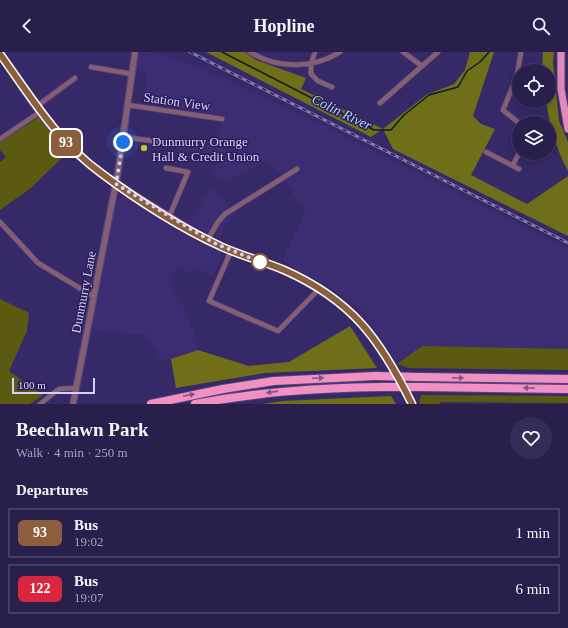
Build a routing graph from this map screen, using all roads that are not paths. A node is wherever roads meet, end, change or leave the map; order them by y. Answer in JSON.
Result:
{"nodes":[{"id":1,"x":135,"y":52,"type":"edge"},
{"id":2,"x":250,"y":52,"type":"edge"},
{"id":3,"x":315,"y":52,"type":"edge"},
{"id":4,"x":340,"y":52,"type":"edge"},
{"id":5,"x":403,"y":52,"type":"edge"},
{"id":6,"x":438,"y":52,"type":"edge"},
{"id":7,"x":521,"y":52,"type":"edge"},
{"id":8,"x":561,"y":52,"type":"edge"},
{"id":9,"x":0,"y":54,"type":"edge"},
{"id":10,"x":311,"y":64,"type":"junction"},
{"id":11,"x":422,"y":66,"type":"junction"},
{"id":12,"x":91,"y":67,"type":"dead end"},
{"id":13,"x":132,"y":74,"type":"junction"},
{"id":14,"x":75,"y":78,"type":"dead end"},
{"id":15,"x":332,"y":87,"type":"dead end"},
{"id":16,"x":380,"y":103,"type":"dead end"},
{"id":17,"x":128,"y":105,"type":"junction"},
{"id":18,"x":38,"y":110,"type":"junction"},
{"id":19,"x":512,"y":117,"type":"edge"},
{"id":20,"x":222,"y":119,"type":"dead end"},
{"id":21,"x":568,"y":129,"type":"edge"},
{"id":22,"x":123,"y":137,"type":"junction"},
{"id":23,"x":0,"y":139,"type":"edge"},
{"id":24,"x":169,"y":143,"type":"dead end"},
{"id":25,"x":486,"y":152,"type":"dead end"},
{"id":26,"x":516,"y":160,"type":"edge"},
{"id":27,"x":513,"y":165,"type":"junction"},
{"id":28,"x":166,"y":168,"type":"dead end"},
{"id":29,"x":297,"y":169,"type":"dead end"},
{"id":30,"x":519,"y":169,"type":"dead end"},
{"id":31,"x":116,"y":184,"type":"junction"},
{"id":32,"x":169,"y":217,"type":"junction"},
{"id":33,"x":0,"y":222,"type":"edge"},
{"id":34,"x":208,"y":239,"type":"junction"},
{"id":35,"x":231,"y":251,"type":"junction"},
{"id":36,"x":319,"y":289,"type":"junction"},
{"id":37,"x":93,"y":296,"type":"junction"},
{"id":38,"x":568,"y":379,"type":"edge"},
{"id":39,"x":75,"y":388,"type":"junction"},
{"id":40,"x":568,"y":390,"type":"edge"},
{"id":41,"x":40,"y":404,"type":"edge"},
{"id":42,"x":73,"y":404,"type":"edge"},
{"id":43,"x":151,"y":404,"type":"edge"},
{"id":44,"x":195,"y":404,"type":"edge"},
{"id":45,"x":412,"y":404,"type":"edge"}],
"edges":[{"from":1,"to":13,"type":"street","name":"Dunmurry Lane"},
{"from":2,"to":10,"type":"street"},
{"from":3,"to":10,"type":"street"},
{"from":4,"to":10,"type":"street"},
{"from":5,"to":11,"type":"street"},
{"from":6,"to":11,"type":"street"},
{"from":7,"to":19,"type":"street"},
{"from":8,"to":21,"type":"highway"},
{"from":9,"to":18,"type":"main road"},
{"from":10,"to":15,"type":"street"},
{"from":11,"to":16,"type":"street"},
{"from":12,"to":13,"type":"street"},
{"from":13,"to":17,"type":"street","name":"Dunmurry Lane"},
{"from":14,"to":18,"type":"street"},
{"from":17,"to":20,"type":"street","name":"Station View"},
{"from":17,"to":22,"type":"street","name":"Dunmurry Lane"},
{"from":18,"to":23,"type":"street"},
{"from":18,"to":31,"type":"main road"},
{"from":22,"to":24,"type":"street"},
{"from":22,"to":31,"type":"street","name":"Dunmurry Lane"},
{"from":25,"to":27,"type":"street"},
{"from":26,"to":27,"type":"street"},
{"from":27,"to":30,"type":"street"},
{"from":28,"to":32,"type":"street"},
{"from":29,"to":34,"type":"street"},
{"from":31,"to":32,"type":"main road"},
{"from":31,"to":37,"type":"street","name":"Dunmurry Lane"},
{"from":32,"to":34,"type":"main road"},
{"from":33,"to":37,"type":"street"},
{"from":34,"to":35,"type":"main road"},
{"from":35,"to":36,"type":"main road"},
{"from":35,"to":36,"type":"street"},
{"from":36,"to":45,"type":"main road"},
{"from":37,"to":39,"type":"street","name":"Dunmurry Lane"},
{"from":43,"to":38,"type":"highway","one_way":true,"bridge":true},
{"from":39,"to":41,"type":"street"},
{"from":39,"to":42,"type":"street","name":"Dunmurry Lane"},
{"from":40,"to":44,"type":"highway","one_way":true,"bridge":true}]}
